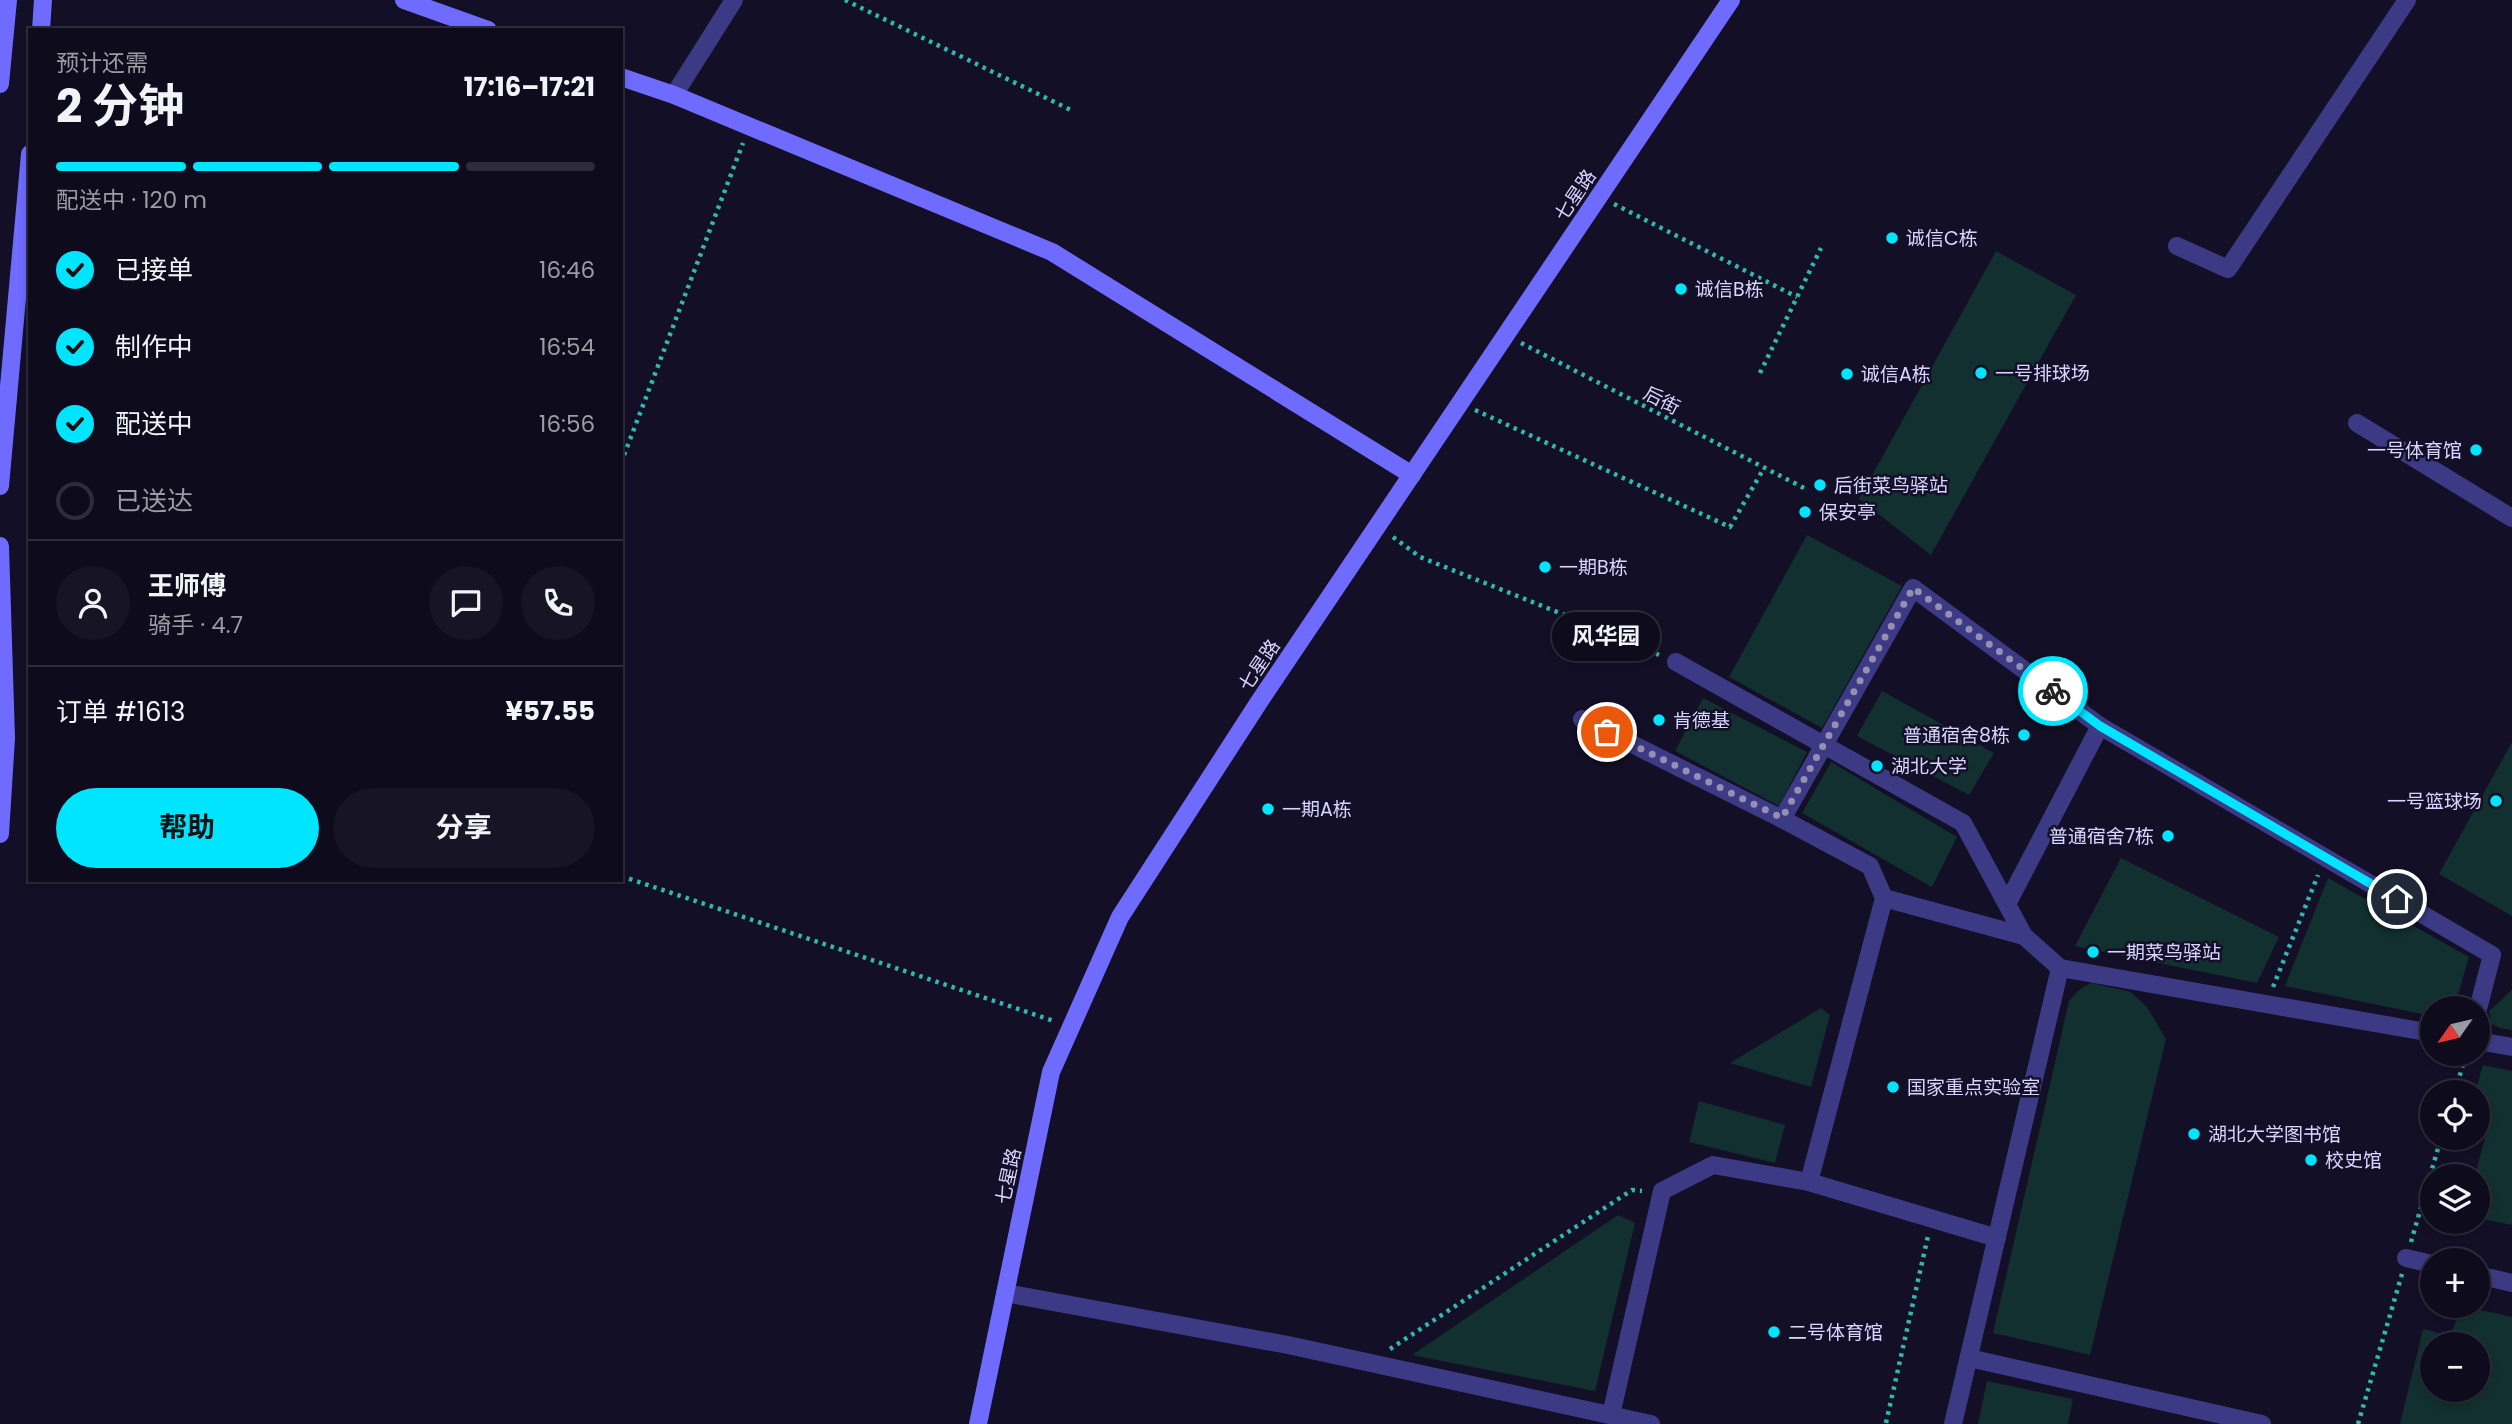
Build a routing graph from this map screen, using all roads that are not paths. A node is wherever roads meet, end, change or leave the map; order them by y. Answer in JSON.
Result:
{"nodes":[{"id":1,"x":8,"y":0,"type":"edge"},
{"id":2,"x":44,"y":0,"type":"edge"},
{"id":3,"x":404,"y":0,"type":"edge"},
{"id":4,"x":734,"y":0,"type":"edge"},
{"id":5,"x":1731,"y":0,"type":"edge"},
{"id":6,"x":2407,"y":0,"type":"edge"},
{"id":7,"x":41,"y":28,"type":"edge"},
{"id":8,"x":482,"y":28,"type":"edge"},
{"id":9,"x":623,"y":78,"type":"edge"},
{"id":10,"x":0,"y":84,"type":"edge"},
{"id":11,"x":674,"y":95,"type":"junction"},
{"id":12,"x":28,"y":176,"type":"edge"},
{"id":13,"x":2177,"y":246,"type":"dead end"},
{"id":14,"x":2357,"y":424,"type":"dead end"},
{"id":15,"x":1412,"y":475,"type":"junction"},
{"id":16,"x":0,"y":486,"type":"edge"},
{"id":17,"x":2512,"y":517,"type":"edge"},
{"id":18,"x":0,"y":545,"type":"edge"},
{"id":19,"x":1676,"y":662,"type":"road end"},
{"id":20,"x":1582,"y":719,"type":"dead end"},
{"id":21,"x":2100,"y":726,"type":"junction"},
{"id":22,"x":1824,"y":745,"type":"junction"},
{"id":23,"x":1782,"y":818,"type":"junction"},
{"id":24,"x":0,"y":834,"type":"edge"},
{"id":25,"x":1884,"y":898,"type":"junction"},
{"id":26,"x":2007,"y":904,"type":"junction"},
{"id":27,"x":2024,"y":936,"type":"junction"},
{"id":28,"x":2060,"y":968,"type":"junction"},
{"id":29,"x":2481,"y":996,"type":"edge"},
{"id":30,"x":2420,"y":1031,"type":"edge"},
{"id":31,"x":2490,"y":1043,"type":"edge"},
{"id":32,"x":2512,"y":1046,"type":"edge"},
{"id":33,"x":1809,"y":1182,"type":"junction"},
{"id":34,"x":1997,"y":1238,"type":"junction"},
{"id":35,"x":2406,"y":1258,"type":"road end"},
{"id":36,"x":2420,"y":1261,"type":"edge"},
{"id":37,"x":2490,"y":1278,"type":"edge"},
{"id":38,"x":2512,"y":1283,"type":"edge"},
{"id":39,"x":1005,"y":1293,"type":"junction"},
{"id":40,"x":1969,"y":1358,"type":"junction"},
{"id":41,"x":1611,"y":1415,"type":"junction"},
{"id":42,"x":978,"y":1424,"type":"edge"},
{"id":43,"x":1651,"y":1424,"type":"edge"},
{"id":44,"x":1953,"y":1424,"type":"edge"},
{"id":45,"x":2262,"y":1424,"type":"edge"}],
"edges":[{"from":1,"to":10,"type":"street"},
{"from":2,"to":7,"type":"street"},
{"from":3,"to":8,"type":"street"},
{"from":4,"to":11,"type":"street"},
{"from":5,"to":15,"type":"street","name":"七星路"},
{"from":6,"to":13,"type":"street"},
{"from":9,"to":11,"type":"street"},
{"from":11,"to":15,"type":"street"},
{"from":12,"to":16,"type":"street"},
{"from":14,"to":17,"type":"street"},
{"from":15,"to":39,"type":"street","name":"七星路"},
{"from":18,"to":24,"type":"street"},
{"from":19,"to":22,"type":"street"},
{"from":20,"to":23,"type":"street"},
{"from":21,"to":22,"type":"street"},
{"from":21,"to":26,"type":"street"},
{"from":21,"to":29,"type":"street"},
{"from":22,"to":23,"type":"street"},
{"from":22,"to":26,"type":"street"},
{"from":23,"to":25,"type":"street"},
{"from":25,"to":27,"type":"street"},
{"from":25,"to":33,"type":"street"},
{"from":26,"to":27,"type":"street"},
{"from":27,"to":28,"type":"street"},
{"from":28,"to":30,"type":"street"},
{"from":28,"to":34,"type":"street"},
{"from":31,"to":32,"type":"street"},
{"from":33,"to":34,"type":"street"},
{"from":33,"to":41,"type":"street"},
{"from":34,"to":40,"type":"street"},
{"from":35,"to":36,"type":"street"},
{"from":37,"to":38,"type":"street"},
{"from":39,"to":41,"type":"street"},
{"from":39,"to":42,"type":"street","name":"七星路"},
{"from":40,"to":44,"type":"street"},
{"from":40,"to":45,"type":"street"},
{"from":41,"to":43,"type":"street"}]}
